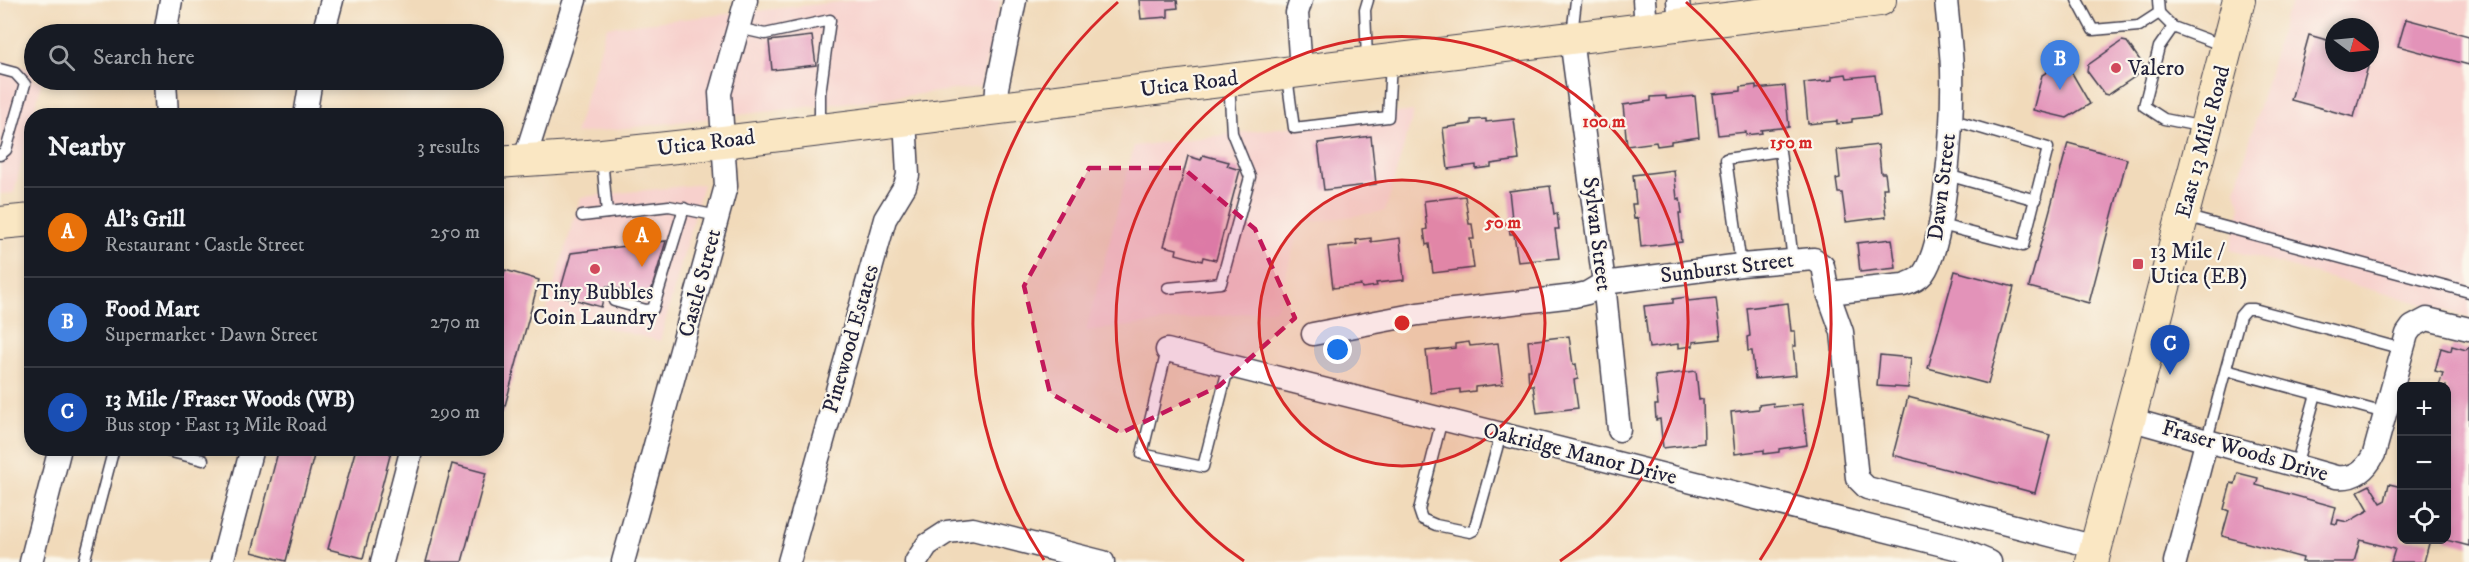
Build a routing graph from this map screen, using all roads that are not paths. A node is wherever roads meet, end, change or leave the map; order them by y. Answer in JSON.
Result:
{"nodes":[{"id":1,"x":171,"y":0,"type":"edge"},
{"id":2,"x":332,"y":0,"type":"edge"},
{"id":3,"x":574,"y":0,"type":"edge"},
{"id":4,"x":746,"y":0,"type":"edge"},
{"id":5,"x":1015,"y":0,"type":"edge"},
{"id":6,"x":1301,"y":0,"type":"edge"},
{"id":7,"x":1368,"y":0,"type":"edge"},
{"id":8,"x":1576,"y":0,"type":"edge"},
{"id":9,"x":1880,"y":0,"type":"edge"},
{"id":10,"x":1946,"y":0,"type":"edge"},
{"id":11,"x":2077,"y":0,"type":"edge"},
{"id":12,"x":2158,"y":0,"type":"edge"},
{"id":13,"x":2239,"y":0,"type":"edge"},
{"id":14,"x":1679,"y":12,"type":"edge"},
{"id":15,"x":2158,"y":13,"type":"junction"},
{"id":16,"x":1645,"y":14,"type":"edge"},
{"id":17,"x":167,"y":24,"type":"edge"},
{"id":18,"x":325,"y":24,"type":"edge"},
{"id":19,"x":2173,"y":27,"type":"junction"},
{"id":20,"x":738,"y":28,"type":"junction"},
{"id":21,"x":1571,"y":39,"type":"junction"},
{"id":22,"x":2228,"y":47,"type":"junction"},
{"id":23,"x":1379,"y":62,"type":"junction"},
{"id":24,"x":0,"y":69,"type":"edge"},
{"id":25,"x":1294,"y":72,"type":"junction"},
{"id":26,"x":1229,"y":78,"type":"junction"},
{"id":27,"x":24,"y":83,"type":"edge"},
{"id":28,"x":24,"y":87,"type":"edge"},
{"id":29,"x":166,"y":90,"type":"edge"},
{"id":30,"x":309,"y":90,"type":"edge"},
{"id":31,"x":996,"y":107,"type":"junction"},
{"id":32,"x":167,"y":108,"type":"edge"},
{"id":33,"x":306,"y":108,"type":"edge"},
{"id":34,"x":905,"y":118,"type":"junction"},
{"id":35,"x":1950,"y":119,"type":"junction"},
{"id":36,"x":2207,"y":127,"type":"junction"},
{"id":37,"x":820,"y":129,"type":"junction"},
{"id":38,"x":723,"y":142,"type":"junction"},
{"id":39,"x":0,"y":155,"type":"edge"},
{"id":40,"x":602,"y":155,"type":"junction"},
{"id":41,"x":511,"y":160,"type":"edge"},
{"id":42,"x":1946,"y":175,"type":"junction"},
{"id":43,"x":2036,"y":200,"type":"junction"},
{"id":44,"x":684,"y":208,"type":"junction"},
{"id":45,"x":607,"y":213,"type":"junction"},
{"id":46,"x":582,"y":216,"type":"dead end"},
{"id":47,"x":718,"y":216,"type":"junction"},
{"id":48,"x":2184,"y":216,"type":"junction"},
{"id":49,"x":24,"y":220,"type":"edge"},
{"id":50,"x":0,"y":223,"type":"edge"},
{"id":51,"x":1941,"y":225,"type":"junction"},
{"id":52,"x":1793,"y":261,"type":"junction"},
{"id":53,"x":1741,"y":265,"type":"junction"},
{"id":54,"x":1604,"y":283,"type":"junction"},
{"id":55,"x":1168,"y":288,"type":"dead end"},
{"id":56,"x":1828,"y":292,"type":"junction"},
{"id":57,"x":2469,"y":292,"type":"edge"},
{"id":58,"x":614,"y":301,"type":"dead end"},
{"id":59,"x":2469,"y":329,"type":"edge"},
{"id":60,"x":1313,"y":334,"type":"dead end"},
{"id":61,"x":1167,"y":350,"type":"joint"},
{"id":62,"x":2403,"y":350,"type":"junction"},
{"id":63,"x":1229,"y":365,"type":"junction"},
{"id":64,"x":2226,"y":370,"type":"junction"},
{"id":65,"x":2316,"y":394,"type":"junction"},
{"id":66,"x":2385,"y":413,"type":"junction"},
{"id":67,"x":1442,"y":419,"type":"junction"},
{"id":68,"x":2129,"y":419,"type":"junction"},
{"id":69,"x":1619,"y":430,"type":"dead end"},
{"id":70,"x":1501,"y":434,"type":"junction"},
{"id":71,"x":2206,"y":442,"type":"junction"},
{"id":72,"x":58,"y":456,"type":"edge"},
{"id":73,"x":112,"y":456,"type":"edge"},
{"id":74,"x":187,"y":456,"type":"edge"},
{"id":75,"x":250,"y":456,"type":"edge"},
{"id":76,"x":410,"y":456,"type":"edge"},
{"id":77,"x":203,"y":460,"type":"dead end"},
{"id":78,"x":2296,"y":466,"type":"junction"},
{"id":79,"x":2094,"y":555,"type":"edge"},
{"id":80,"x":31,"y":562,"type":"edge"},
{"id":81,"x":84,"y":562,"type":"edge"},
{"id":82,"x":222,"y":562,"type":"edge"},
{"id":83,"x":382,"y":562,"type":"edge"},
{"id":84,"x":622,"y":562,"type":"edge"},
{"id":85,"x":789,"y":562,"type":"edge"},
{"id":86,"x":916,"y":562,"type":"edge"},
{"id":87,"x":1103,"y":562,"type":"edge"},
{"id":88,"x":1990,"y":562,"type":"edge"},
{"id":89,"x":2175,"y":562,"type":"edge"}],
"edges":[{"from":1,"to":17,"type":"street"},
{"from":2,"to":18,"type":"street"},
{"from":3,"to":41,"type":"street"},
{"from":4,"to":20,"type":"street","name":"Castle Street"},
{"from":5,"to":31,"type":"street"},
{"from":6,"to":25,"type":"street"},
{"from":7,"to":23,"type":"lane"},
{"from":8,"to":21,"type":"lane"},
{"from":9,"to":14,"type":"main road","name":"Utica Road"},
{"from":10,"to":35,"type":"street","name":"Dawn Street"},
{"from":11,"to":15,"type":"lane"},
{"from":12,"to":15,"type":"lane"},
{"from":13,"to":22,"type":"main road","name":"East 13 Mile Road"},
{"from":14,"to":16,"type":"main road","name":"Utica Road"},
{"from":15,"to":19,"type":"lane"},
{"from":16,"to":21,"type":"main road","name":"Utica Road"},
{"from":19,"to":22,"type":"lane"},
{"from":19,"to":36,"type":"lane"},
{"from":20,"to":37,"type":"lane"},
{"from":20,"to":38,"type":"street","name":"Castle Street"},
{"from":21,"to":23,"type":"main road","name":"Utica Road"},
{"from":21,"to":54,"type":"street","name":"Sylvan Street"},
{"from":22,"to":36,"type":"main road","name":"East 13 Mile Road"},
{"from":23,"to":25,"type":"main road","name":"Utica Road"},
{"from":23,"to":25,"type":"lane"},
{"from":24,"to":27,"type":"lane"},
{"from":25,"to":26,"type":"main road","name":"Utica Road"},
{"from":26,"to":31,"type":"main road","name":"Utica Road"},
{"from":26,"to":55,"type":"lane"},
{"from":28,"to":39,"type":"lane"},
{"from":29,"to":32,"type":"street"},
{"from":30,"to":33,"type":"street"},
{"from":31,"to":34,"type":"main road","name":"Utica Road"},
{"from":34,"to":37,"type":"main road","name":"Utica Road"},
{"from":34,"to":85,"type":"street","name":"Pinewood Estates"},
{"from":35,"to":42,"type":"street","name":"Dawn Street"},
{"from":35,"to":43,"type":"lane"},
{"from":36,"to":48,"type":"main road","name":"East 13 Mile Road"},
{"from":37,"to":38,"type":"main road","name":"Utica Road"},
{"from":38,"to":40,"type":"main road","name":"Utica Road"},
{"from":38,"to":47,"type":"street","name":"Castle Street"},
{"from":40,"to":41,"type":"main road","name":"Utica Road"},
{"from":40,"to":45,"type":"lane"},
{"from":42,"to":43,"type":"lane"},
{"from":42,"to":51,"type":"street","name":"Dawn Street"},
{"from":43,"to":51,"type":"lane"},
{"from":44,"to":45,"type":"lane"},
{"from":44,"to":47,"type":"lane"},
{"from":44,"to":58,"type":"lane"},
{"from":45,"to":46,"type":"lane"},
{"from":47,"to":84,"type":"street","name":"Castle Street"},
{"from":48,"to":57,"type":"lane"},
{"from":48,"to":68,"type":"main road","name":"East 13 Mile Road"},
{"from":49,"to":50,"type":"main road"},
{"from":51,"to":56,"type":"street","name":"Dawn Street"},
{"from":52,"to":53,"type":"street","name":"Sunburst Street"},
{"from":52,"to":53,"type":"lane"},
{"from":52,"to":56,"type":"street","name":"Sunburst Street"},
{"from":53,"to":54,"type":"street","name":"Sunburst Street"},
{"from":54,"to":60,"type":"street","name":"Sunburst Street"},
{"from":54,"to":69,"type":"street","name":"Sylvan Street"},
{"from":56,"to":79,"type":"street","name":"Sunburst Street"},
{"from":59,"to":62,"type":"street","name":"Fraser Woods Drive"},
{"from":61,"to":63,"type":"street","name":"Oakridge Manor Drive"},
{"from":61,"to":63,"type":"lane"},
{"from":62,"to":64,"type":"lane"},
{"from":62,"to":66,"type":"street","name":"Fraser Woods Drive"},
{"from":63,"to":67,"type":"street","name":"Oakridge Manor Drive"},
{"from":64,"to":65,"type":"lane"},
{"from":64,"to":71,"type":"lane"},
{"from":65,"to":66,"type":"lane"},
{"from":65,"to":78,"type":"lane"},
{"from":66,"to":78,"type":"street","name":"Fraser Woods Drive"},
{"from":67,"to":70,"type":"street","name":"Oakridge Manor Drive"},
{"from":67,"to":70,"type":"lane"},
{"from":68,"to":71,"type":"street","name":"Fraser Woods Drive"},
{"from":68,"to":79,"type":"main road","name":"East 13 Mile Road"},
{"from":70,"to":88,"type":"street","name":"Oakridge Manor Drive"},
{"from":71,"to":78,"type":"street","name":"Fraser Woods Drive"},
{"from":71,"to":89,"type":"street"},
{"from":72,"to":80,"type":"street"},
{"from":73,"to":81,"type":"lane"},
{"from":74,"to":77,"type":"lane"},
{"from":75,"to":82,"type":"street"},
{"from":76,"to":83,"type":"street"},
{"from":86,"to":87,"type":"street"}]}
